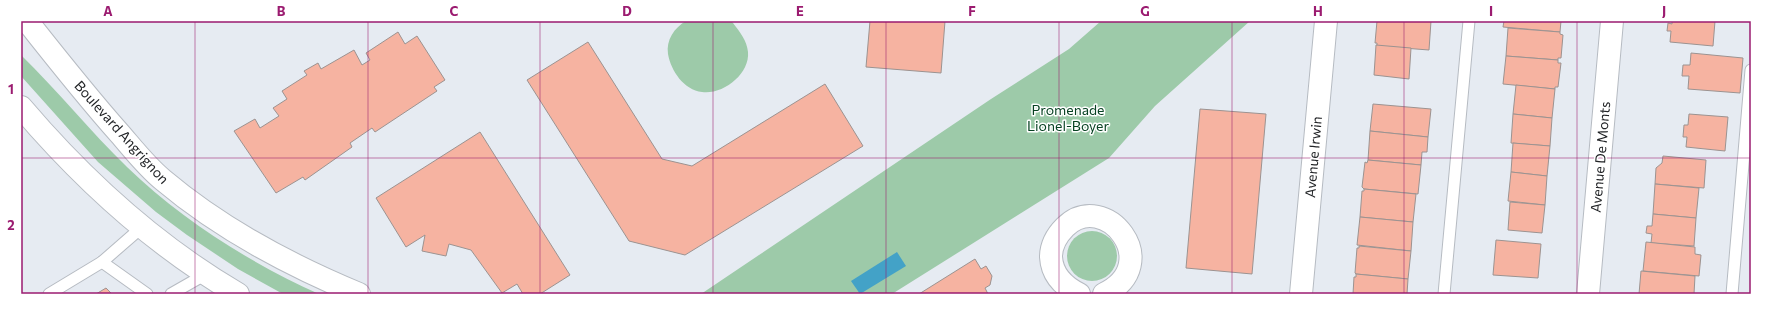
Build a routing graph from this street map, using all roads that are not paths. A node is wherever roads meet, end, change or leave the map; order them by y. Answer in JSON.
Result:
{"nodes":[{"id":1,"x":27,"y":21,"type":"edge"},
{"id":2,"x":1326,"y":21,"type":"edge"},
{"id":3,"x":1469,"y":21,"type":"edge"},
{"id":4,"x":1612,"y":21,"type":"edge"},
{"id":5,"x":1751,"y":70,"type":"edge"},
{"id":6,"x":21,"y":107,"type":"edge"},
{"id":7,"x":141,"y":228,"type":"junction"},
{"id":8,"x":102,"y":262,"type":"junction"},
{"id":9,"x":206,"y":274,"type":"junction"},
{"id":10,"x":1114,"y":292,"type":"edge"},
{"id":11,"x":49,"y":294,"type":"edge"},
{"id":12,"x":147,"y":294,"type":"edge"},
{"id":13,"x":171,"y":294,"type":"edge"},
{"id":14,"x":238,"y":294,"type":"edge"},
{"id":15,"x":359,"y":294,"type":"edge"},
{"id":16,"x":1078,"y":294,"type":"edge"},
{"id":17,"x":1301,"y":294,"type":"edge"},
{"id":18,"x":1444,"y":294,"type":"edge"},
{"id":19,"x":1588,"y":294,"type":"edge"},
{"id":20,"x":1732,"y":294,"type":"edge"}],
"edges":[{"from":1,"to":15,"type":"street","name":"Boulevard Angrignon"},
{"from":2,"to":17,"type":"street","name":"Avenue Irwin"},
{"from":3,"to":18,"type":"lane"},
{"from":4,"to":19,"type":"street","name":"Avenue De Monts"},
{"from":5,"to":20,"type":"lane"},
{"from":6,"to":7,"type":"street"},
{"from":7,"to":8,"type":"lane"},
{"from":7,"to":9,"type":"street"},
{"from":8,"to":11,"type":"lane"},
{"from":8,"to":12,"type":"lane"},
{"from":9,"to":13,"type":"lane"},
{"from":9,"to":14,"type":"street"},
{"from":10,"to":16,"type":"street"}]}
